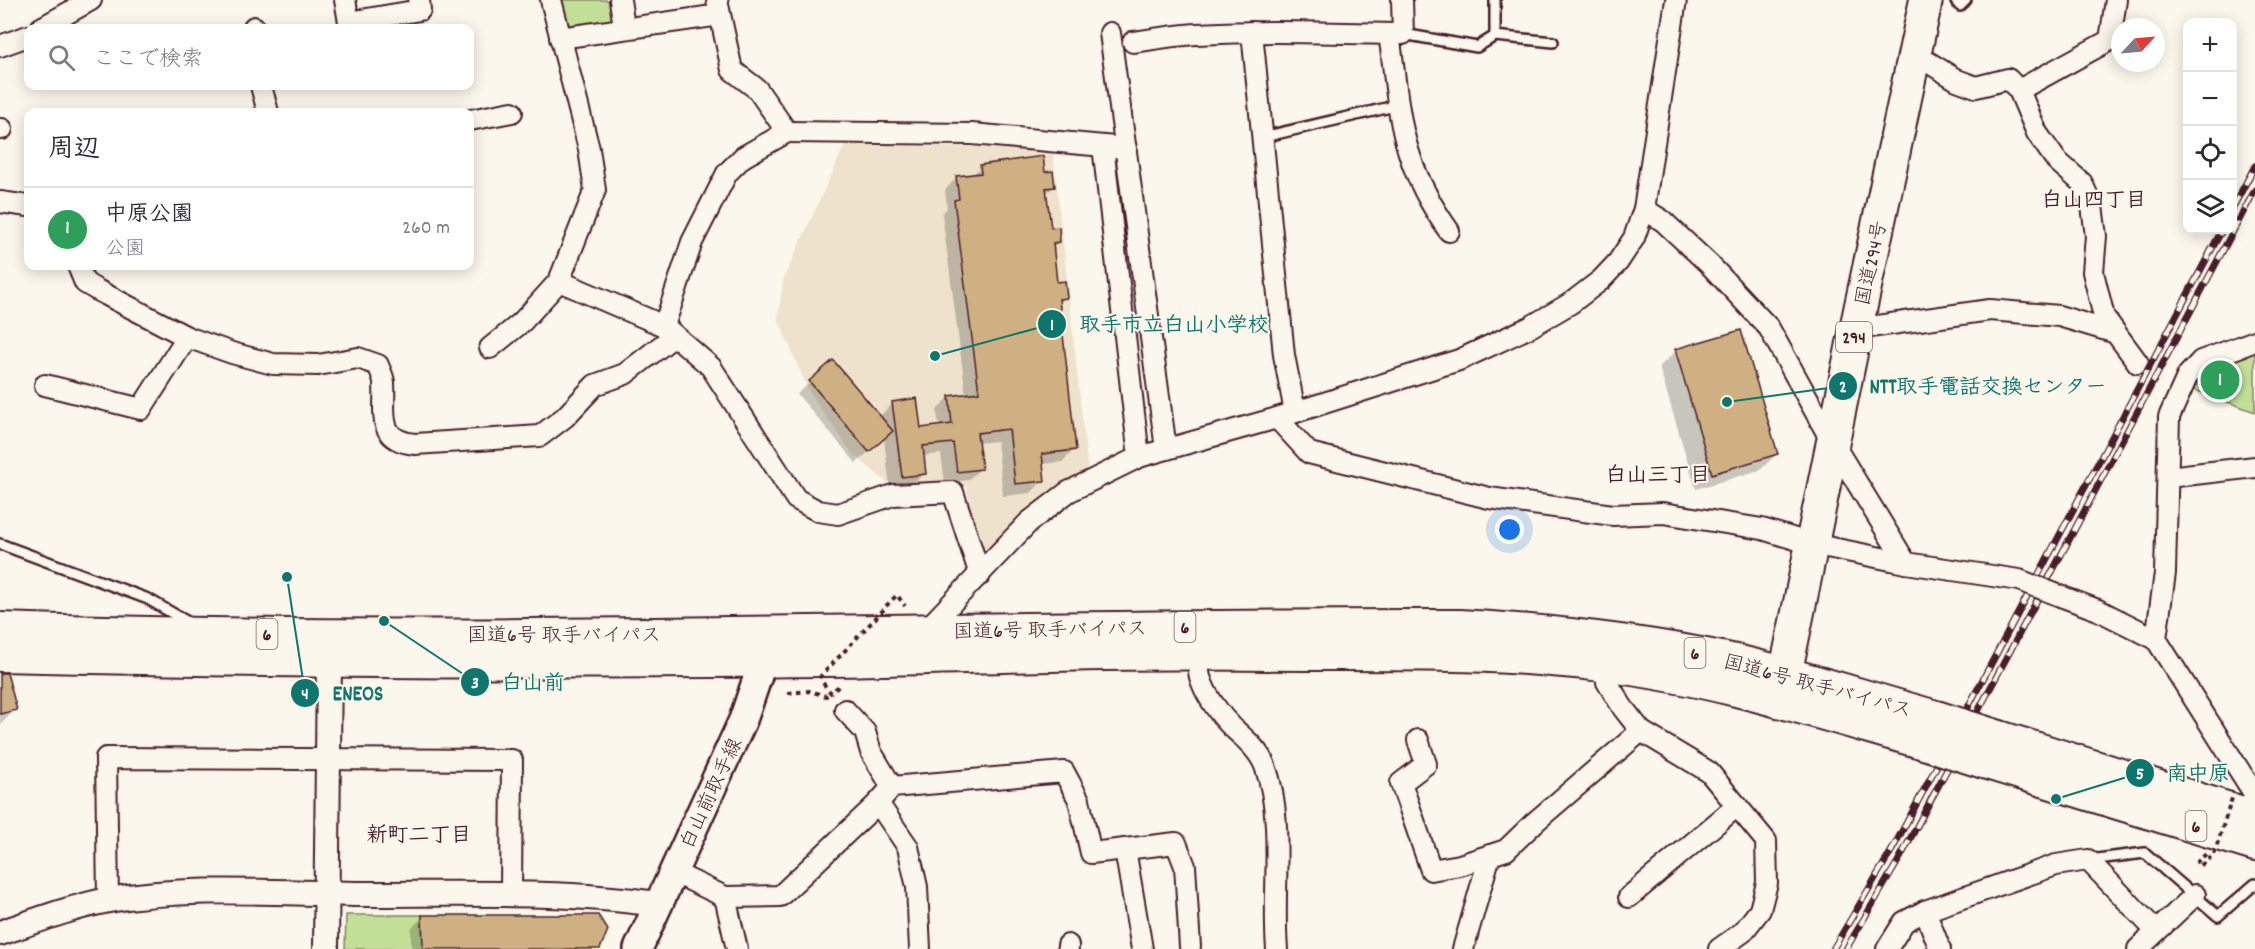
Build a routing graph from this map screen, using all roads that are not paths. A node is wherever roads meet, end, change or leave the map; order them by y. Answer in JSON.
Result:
{"nodes":[{"id":1,"x":92,"y":0,"type":"edge"},
{"id":2,"x":345,"y":0,"type":"edge"},
{"id":3,"x":419,"y":0,"type":"edge"},
{"id":4,"x":551,"y":0,"type":"edge"},
{"id":5,"x":620,"y":0,"type":"edge"},
{"id":6,"x":1402,"y":0,"type":"edge"},
{"id":7,"x":1495,"y":0,"type":"edge"},
{"id":8,"x":1676,"y":0,"type":"edge"},
{"id":9,"x":1926,"y":0,"type":"edge"},
{"id":10,"x":1955,"y":0,"type":"edge"},
{"id":11,"x":1966,"y":0,"type":"edge"},
{"id":12,"x":2116,"y":0,"type":"edge"},
{"id":13,"x":718,"y":7,"type":"edge"},
{"id":14,"x":48,"y":24,"type":"edge"},
{"id":15,"x":624,"y":27,"type":"junction"},
{"id":16,"x":1252,"y":32,"type":"junction"},
{"id":17,"x":1110,"y":33,"type":"dead end"},
{"id":18,"x":1396,"y":34,"type":"junction"},
{"id":19,"x":1495,"y":36,"type":"junction"},
{"id":20,"x":24,"y":37,"type":"edge"},
{"id":21,"x":560,"y":38,"type":"junction"},
{"id":22,"x":1133,"y":42,"type":"dead end"},
{"id":23,"x":1552,"y":42,"type":"dead end"},
{"id":24,"x":0,"y":46,"type":"edge"},
{"id":25,"x":1915,"y":54,"type":"junction"},
{"id":26,"x":262,"y":90,"type":"edge"},
{"id":27,"x":2019,"y":90,"type":"junction"},
{"id":28,"x":1399,"y":105,"type":"junction"},
{"id":29,"x":267,"y":108,"type":"edge"},
{"id":30,"x":512,"y":112,"type":"dead end"},
{"id":31,"x":474,"y":119,"type":"edge"},
{"id":32,"x":787,"y":132,"type":"junction"},
{"id":33,"x":1263,"y":137,"type":"junction"},
{"id":34,"x":1103,"y":146,"type":"junction"},
{"id":35,"x":1126,"y":148,"type":"junction"},
{"id":36,"x":0,"y":202,"type":"edge"},
{"id":37,"x":24,"y":205,"type":"edge"},
{"id":38,"x":1644,"y":208,"type":"junction"},
{"id":39,"x":1449,"y":231,"type":"dead end"},
{"id":40,"x":80,"y":270,"type":"edge"},
{"id":41,"x":559,"y":281,"type":"junction"},
{"id":42,"x":1856,"y":329,"type":"junction"},
{"id":43,"x":669,"y":331,"type":"junction"},
{"id":44,"x":2116,"y":333,"type":"junction"},
{"id":45,"x":187,"y":337,"type":"junction"},
{"id":46,"x":2255,"y":340,"type":"edge"},
{"id":47,"x":490,"y":348,"type":"dead end"},
{"id":48,"x":2138,"y":363,"type":"dead end"},
{"id":49,"x":45,"y":385,"type":"dead end"},
{"id":50,"x":1286,"y":415,"type":"junction"},
{"id":51,"x":1832,"y":442,"type":"junction"},
{"id":52,"x":1166,"y":449,"type":"junction"},
{"id":53,"x":1139,"y":457,"type":"junction"},
{"id":54,"x":2255,"y":467,"type":"edge"},
{"id":55,"x":2168,"y":477,"type":"junction"},
{"id":56,"x":0,"y":544,"type":"edge"},
{"id":57,"x":1812,"y":544,"type":"junction"},
{"id":58,"x":1906,"y":563,"type":"junction"},
{"id":59,"x":980,"y":574,"type":"junction"},
{"id":60,"x":0,"y":628,"type":"edge"},
{"id":61,"x":925,"y":631,"type":"junction"},
{"id":62,"x":207,"y":634,"type":"junction"},
{"id":63,"x":2156,"y":639,"type":"junction"},
{"id":64,"x":765,"y":647,"type":"junction"},
{"id":65,"x":1198,"y":654,"type":"junction"},
{"id":66,"x":0,"y":655,"type":"edge"},
{"id":67,"x":329,"y":662,"type":"junction"},
{"id":68,"x":1606,"y":665,"type":"junction"},
{"id":69,"x":1783,"y":688,"type":"junction"},
{"id":70,"x":845,"y":710,"type":"dead end"},
{"id":71,"x":1641,"y":731,"type":"junction"},
{"id":72,"x":1418,"y":740,"type":"dead end"},
{"id":73,"x":1992,"y":750,"type":"junction"},
{"id":74,"x":328,"y":759,"type":"junction"},
{"id":75,"x":892,"y":787,"type":"junction"},
{"id":76,"x":2255,"y":795,"type":"edge"},
{"id":77,"x":878,"y":803,"type":"junction"},
{"id":78,"x":1737,"y":806,"type":"junction"},
{"id":79,"x":2255,"y":817,"type":"edge"},
{"id":80,"x":2255,"y":845,"type":"edge"},
{"id":81,"x":1125,"y":849,"type":"junction"},
{"id":82,"x":1490,"y":855,"type":"junction"},
{"id":83,"x":2088,"y":860,"type":"junction"},
{"id":84,"x":673,"y":872,"type":"junction"},
{"id":85,"x":2255,"y":885,"type":"edge"},
{"id":86,"x":327,"y":894,"type":"junction"},
{"id":87,"x":511,"y":894,"type":"junction"},
{"id":88,"x":2195,"y":895,"type":"junction"},
{"id":89,"x":725,"y":897,"type":"junction"},
{"id":90,"x":1629,"y":897,"type":"dead end"},
{"id":91,"x":108,"y":900,"type":"junction"},
{"id":92,"x":658,"y":904,"type":"junction"},
{"id":93,"x":1925,"y":911,"type":"junction"},
{"id":94,"x":2156,"y":932,"type":"junction"},
{"id":95,"x":0,"y":933,"type":"edge"},
{"id":96,"x":1190,"y":947,"type":"dead end"},
{"id":97,"x":326,"y":949,"type":"edge"},
{"id":98,"x":638,"y":949,"type":"edge"},
{"id":99,"x":737,"y":949,"type":"edge"},
{"id":100,"x":920,"y":949,"type":"edge"},
{"id":101,"x":1142,"y":949,"type":"edge"},
{"id":102,"x":1277,"y":949,"type":"edge"},
{"id":103,"x":1463,"y":949,"type":"edge"},
{"id":104,"x":1719,"y":949,"type":"edge"},
{"id":105,"x":1887,"y":949,"type":"edge"},
{"id":106,"x":1940,"y":949,"type":"edge"},
{"id":107,"x":2138,"y":949,"type":"edge"}],
"edges":[{"from":1,"to":14,"type":"street"},
{"from":2,"to":3,"type":"street"},
{"from":4,"to":21,"type":"street"},
{"from":5,"to":15,"type":"street"},
{"from":6,"to":18,"type":"street"},
{"from":7,"to":19,"type":"lane"},
{"from":8,"to":38,"type":"street"},
{"from":9,"to":25,"type":"highway","name":"国道294号","number":"294"},
{"from":10,"to":11,"type":"lane"},
{"from":12,"to":27,"type":"street"},
{"from":13,"to":15,"type":"street"},
{"from":13,"to":32,"type":"street"},
{"from":15,"to":21,"type":"street"},
{"from":16,"to":18,"type":"street"},
{"from":16,"to":22,"type":"street"},
{"from":16,"to":33,"type":"street"},
{"from":17,"to":35,"type":"street"},
{"from":18,"to":19,"type":"lane"},
{"from":18,"to":28,"type":"street"},
{"from":19,"to":23,"type":"lane"},
{"from":20,"to":24,"type":"street"},
{"from":21,"to":41,"type":"street"},
{"from":25,"to":27,"type":"street"},
{"from":25,"to":42,"type":"highway","name":"国道294号","number":"294"},
{"from":26,"to":29,"type":"street"},
{"from":27,"to":44,"type":"street"},
{"from":28,"to":33,"type":"lane"},
{"from":28,"to":39,"type":"street"},
{"from":30,"to":31,"type":"street"},
{"from":32,"to":34,"type":"street"},
{"from":32,"to":43,"type":"street"},
{"from":33,"to":50,"type":"street"},
{"from":34,"to":35,"type":"street"},
{"from":34,"to":53,"type":"street"},
{"from":35,"to":52,"type":"street"},
{"from":36,"to":37,"type":"street"},
{"from":38,"to":50,"type":"street"},
{"from":38,"to":51,"type":"street"},
{"from":40,"to":45,"type":"street"},
{"from":41,"to":43,"type":"street"},
{"from":41,"to":47,"type":"street"},
{"from":42,"to":44,"type":"street"},
{"from":42,"to":51,"type":"highway","name":"国道294号","number":"294"},
{"from":43,"to":45,"type":"street"},
{"from":43,"to":59,"type":"street"},
{"from":44,"to":48,"type":"street"},
{"from":45,"to":49,"type":"street"},
{"from":46,"to":55,"type":"street"},
{"from":50,"to":52,"type":"street"},
{"from":50,"to":57,"type":"street"},
{"from":51,"to":57,"type":"highway","name":"国道294号","number":"294"},
{"from":51,"to":58,"type":"street"},
{"from":52,"to":53,"type":"street"},
{"from":53,"to":59,"type":"street"},
{"from":54,"to":55,"type":"street"},
{"from":55,"to":63,"type":"street"},
{"from":56,"to":62,"type":"lane"},
{"from":57,"to":58,"type":"street"},
{"from":57,"to":69,"type":"highway","name":"国道294号","number":"294"},
{"from":58,"to":63,"type":"street","bridge":true},
{"from":59,"to":61,"type":"street"},
{"from":60,"to":62,"type":"highway","name":"国道6号 取手バイパス","number":"6"},
{"from":61,"to":64,"type":"highway","name":"国道6号 取手バイパス","number":"6"},
{"from":61,"to":69,"type":"highway","name":"国道6号 取手バイパス","number":"6"},
{"from":62,"to":64,"type":"highway","name":"国道6号 取手バイパス","number":"6"},
{"from":63,"to":76,"type":"street"},
{"from":64,"to":65,"type":"highway","name":"国道6号 取手バイパス","number":"6"},
{"from":64,"to":67,"type":"highway","name":"国道6号 取手バイパス","number":"6"},
{"from":64,"to":84,"type":"main road","name":"白山前取手線"},
{"from":65,"to":68,"type":"highway","name":"国道6号 取手バイパス","number":"6"},
{"from":65,"to":102,"type":"street"},
{"from":66,"to":67,"type":"highway","name":"国道6号 取手バイパス","number":"6"},
{"from":67,"to":74,"type":"street"},
{"from":68,"to":69,"type":"highway","name":"国道6号 取手バイパス","number":"6"},
{"from":68,"to":71,"type":"street"},
{"from":69,"to":73,"type":"highway","name":"国道6号 取手バイパス","number":"6","bridge":true},
{"from":70,"to":75,"type":"street"},
{"from":71,"to":78,"type":"street"},
{"from":71,"to":82,"type":"street"},
{"from":72,"to":82,"type":"street"},
{"from":73,"to":79,"type":"highway","name":"国道6号 取手バイパス","number":"6"},
{"from":73,"to":80,"type":"highway","name":"国道6号 取手バイパス","number":"6"},
{"from":74,"to":86,"type":"street"},
{"from":74,"to":87,"type":"street"},
{"from":74,"to":91,"type":"street"},
{"from":75,"to":77,"type":"street"},
{"from":75,"to":81,"type":"street"},
{"from":77,"to":89,"type":"street"},
{"from":77,"to":100,"type":"street"},
{"from":78,"to":90,"type":"street"},
{"from":78,"to":104,"type":"street"},
{"from":81,"to":96,"type":"street"},
{"from":81,"to":101,"type":"street"},
{"from":82,"to":103,"type":"street"},
{"from":83,"to":88,"type":"lane"},
{"from":83,"to":93,"type":"street"},
{"from":83,"to":94,"type":"street"},
{"from":84,"to":89,"type":"street"},
{"from":84,"to":92,"type":"main road","name":"白山前取手線"},
{"from":85,"to":88,"type":"lane"},
{"from":86,"to":87,"type":"street"},
{"from":86,"to":91,"type":"street"},
{"from":86,"to":97,"type":"street"},
{"from":87,"to":92,"type":"street"},
{"from":88,"to":94,"type":"street"},
{"from":89,"to":99,"type":"street"},
{"from":91,"to":95,"type":"street"},
{"from":92,"to":98,"type":"main road","name":"白山前取手線"},
{"from":93,"to":105,"type":"street"},
{"from":93,"to":106,"type":"street"},
{"from":94,"to":107,"type":"street"}]}
